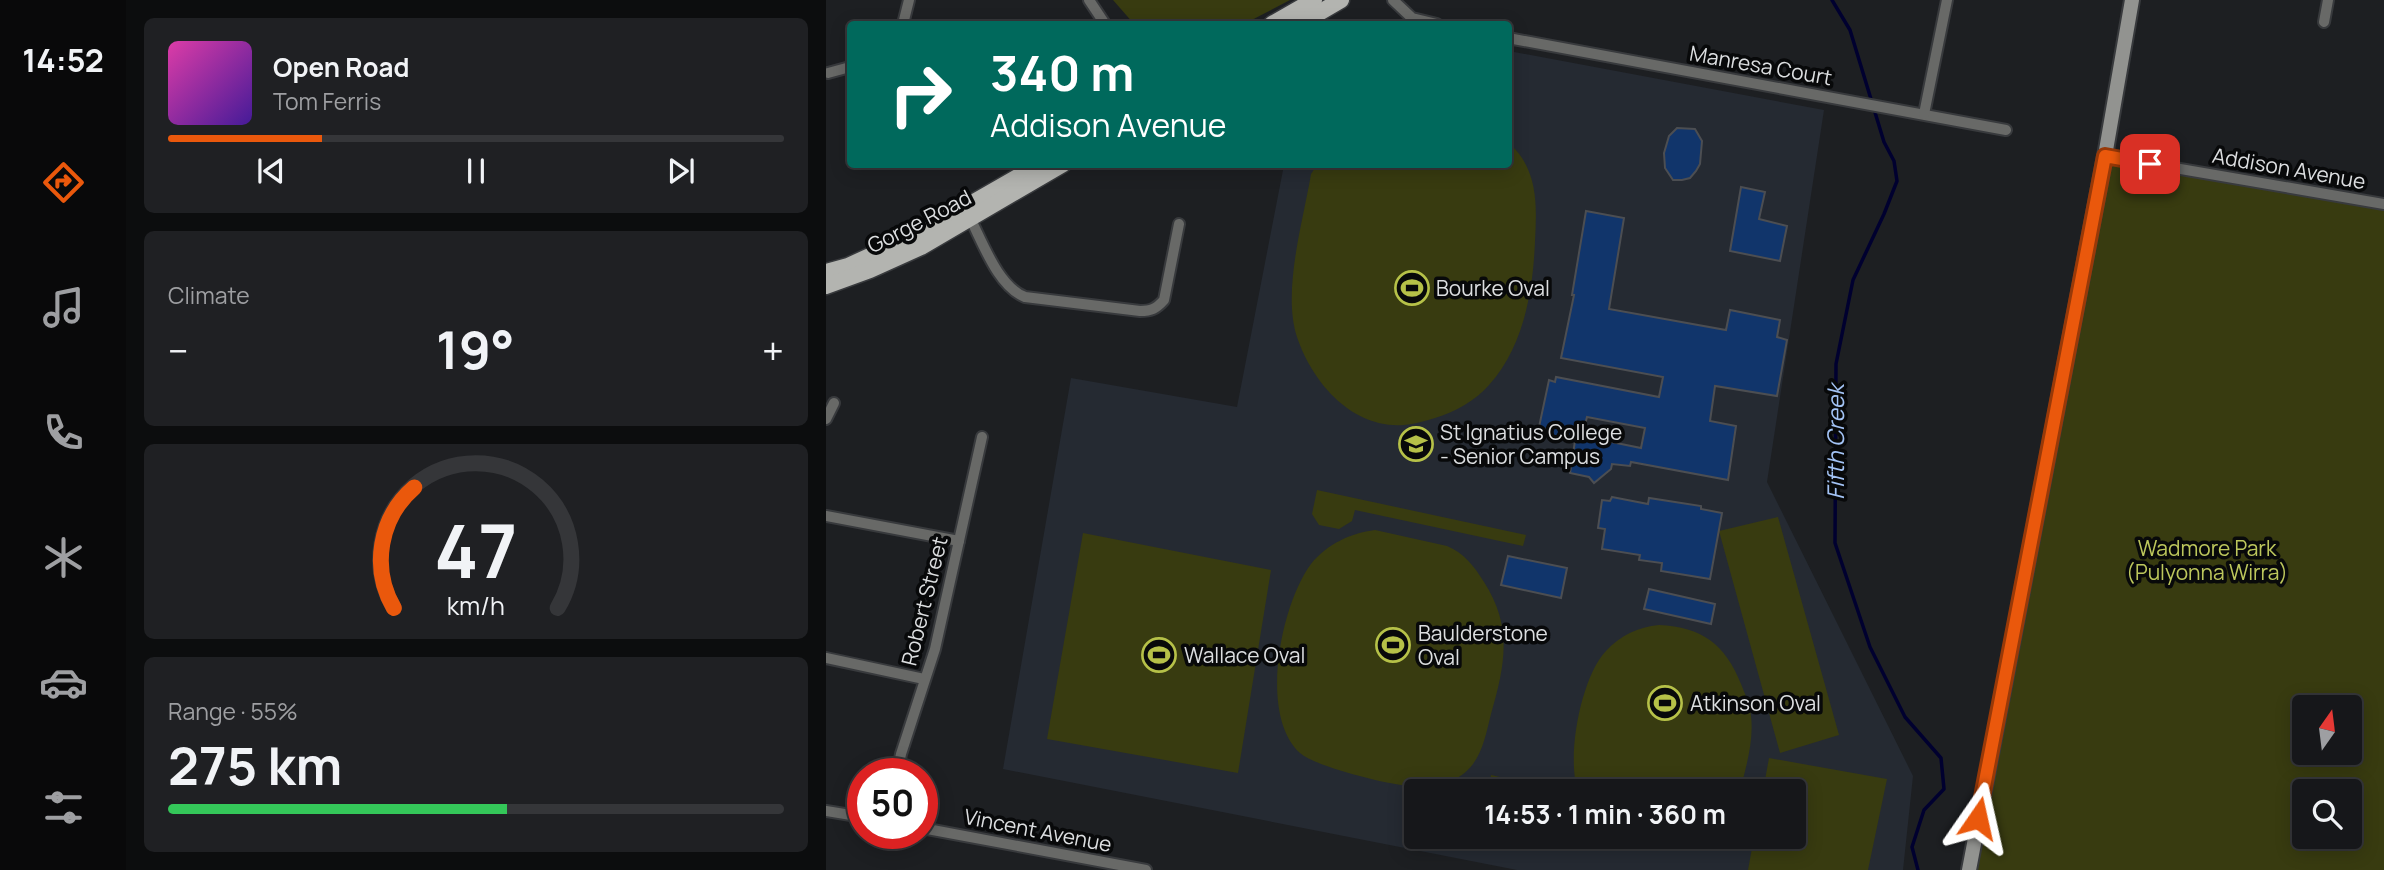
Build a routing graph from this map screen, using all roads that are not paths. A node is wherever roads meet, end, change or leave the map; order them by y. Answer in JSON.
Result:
{"nodes":[{"id":1,"x":909,"y":0,"type":"edge"},
{"id":2,"x":1089,"y":0,"type":"edge"},
{"id":3,"x":1314,"y":0,"type":"edge"},
{"id":4,"x":1341,"y":0,"type":"edge"},
{"id":5,"x":1393,"y":0,"type":"edge"},
{"id":6,"x":1947,"y":0,"type":"edge"},
{"id":7,"x":2132,"y":0,"type":"edge"},
{"id":8,"x":2328,"y":0,"type":"edge"},
{"id":9,"x":903,"y":21,"type":"edge"},
{"id":10,"x":1103,"y":21,"type":"edge"},
{"id":11,"x":1277,"y":21,"type":"edge"},
{"id":12,"x":1305,"y":21,"type":"edge"},
{"id":13,"x":1424,"y":21,"type":"edge"},
{"id":14,"x":2324,"y":22,"type":"dead end"},
{"id":15,"x":1512,"y":39,"type":"edge"},
{"id":16,"x":847,"y":68,"type":"edge"},
{"id":17,"x":828,"y":73,"type":"dead end"},
{"id":18,"x":1924,"y":114,"type":"junction"},
{"id":19,"x":2006,"y":130,"type":"dead end"},
{"id":20,"x":2105,"y":156,"type":"junction"},
{"id":21,"x":1034,"y":168,"type":"edge"},
{"id":22,"x":1055,"y":168,"type":"edge"},
{"id":23,"x":2384,"y":204,"type":"edge"},
{"id":24,"x":968,"y":214,"type":"junction"},
{"id":25,"x":1179,"y":224,"type":"dead end"},
{"id":26,"x":826,"y":272,"type":"edge"},
{"id":27,"x":826,"y":286,"type":"edge"},
{"id":28,"x":834,"y":403,"type":"dead end"},
{"id":29,"x":826,"y":419,"type":"edge"},
{"id":30,"x":982,"y":437,"type":"dead end"},
{"id":31,"x":826,"y":516,"type":"edge"},
{"id":32,"x":959,"y":541,"type":"junction"},
{"id":33,"x":826,"y":658,"type":"edge"},
{"id":34,"x":924,"y":678,"type":"junction"},
{"id":35,"x":900,"y":758,"type":"edge"},
{"id":36,"x":826,"y":811,"type":"edge"},
{"id":37,"x":847,"y":814,"type":"edge"},
{"id":38,"x":938,"y":831,"type":"edge"},
{"id":39,"x":1146,"y":870,"type":"edge"},
{"id":40,"x":1969,"y":870,"type":"edge"}],
"edges":[{"from":1,"to":9,"type":"street"},
{"from":2,"to":10,"type":"street"},
{"from":3,"to":11,"type":"main road"},
{"from":4,"to":12,"type":"main road"},
{"from":5,"to":13,"type":"street"},
{"from":6,"to":18,"type":"street"},
{"from":7,"to":20,"type":"main road"},
{"from":8,"to":14,"type":"street"},
{"from":15,"to":18,"type":"street","name":"Manresa Court"},
{"from":16,"to":17,"type":"street"},
{"from":18,"to":19,"type":"street","name":"Manresa Court"},
{"from":20,"to":23,"type":"street","name":"Addison Avenue"},
{"from":20,"to":40,"type":"main road"},
{"from":21,"to":24,"type":"main road","name":"Gorge Road"},
{"from":22,"to":24,"type":"main road","name":"Gorge Road"},
{"from":24,"to":25,"type":"street"},
{"from":24,"to":26,"type":"main road","name":"Gorge Road"},
{"from":24,"to":27,"type":"main road","name":"Gorge Road"},
{"from":28,"to":29,"type":"street"},
{"from":30,"to":32,"type":"street","name":"Robert Street"},
{"from":31,"to":32,"type":"street"},
{"from":32,"to":34,"type":"street","name":"Robert Street"},
{"from":33,"to":34,"type":"street"},
{"from":34,"to":35,"type":"street","name":"Robert Street"},
{"from":36,"to":37,"type":"street"},
{"from":38,"to":39,"type":"street","name":"Vincent Avenue"}]}
